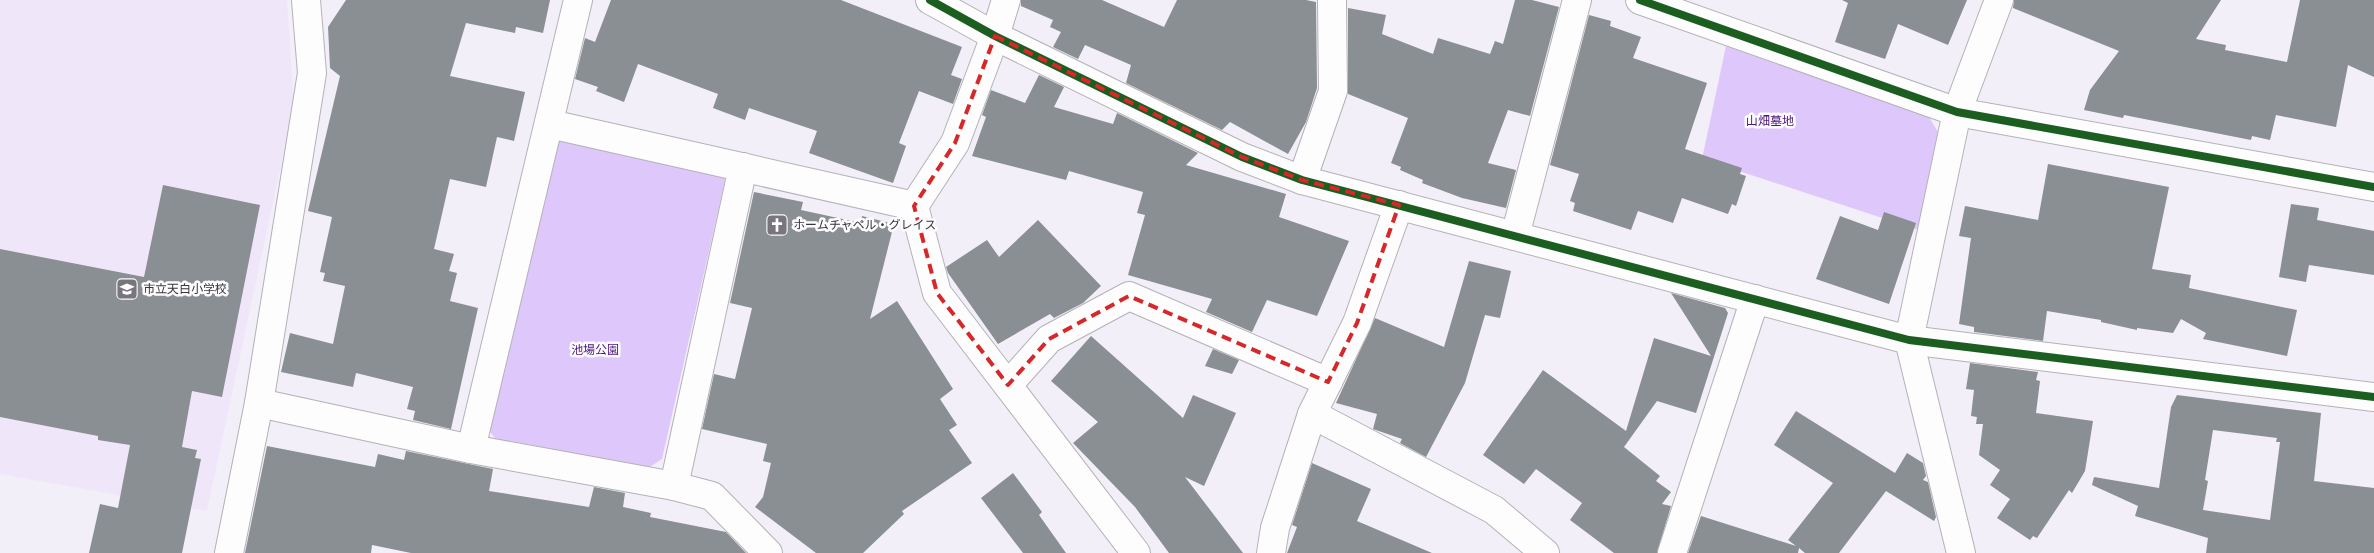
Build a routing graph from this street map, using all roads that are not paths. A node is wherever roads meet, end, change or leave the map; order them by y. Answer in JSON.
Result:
{"nodes":[{"id":1,"x":306,"y":0,"type":"edge"},
{"id":2,"x":578,"y":0,"type":"edge"},
{"id":3,"x":930,"y":0,"type":"edge"},
{"id":4,"x":1006,"y":0,"type":"edge"},
{"id":5,"x":1332,"y":0,"type":"edge"},
{"id":6,"x":1577,"y":0,"type":"edge"},
{"id":7,"x":1640,"y":0,"type":"edge"},
{"id":8,"x":1998,"y":0,"type":"edge"},
{"id":9,"x":995,"y":36,"type":"junction"},
{"id":10,"x":1957,"y":112,"type":"junction"},
{"id":11,"x":550,"y":124,"type":"junction"},
{"id":12,"x":743,"y":168,"type":"junction"},
{"id":13,"x":1302,"y":180,"type":"junction"},
{"id":14,"x":2374,"y":187,"type":"edge"},
{"id":15,"x":1399,"y":205,"type":"junction"},
{"id":16,"x":914,"y":206,"type":"junction"},
{"id":17,"x":1515,"y":236,"type":"junction"},
{"id":18,"x":1755,"y":299,"type":"junction"},
{"id":19,"x":1909,"y":340,"type":"junction"},
{"id":20,"x":1328,"y":382,"type":"junction"},
{"id":21,"x":1008,"y":385,"type":"junction"},
{"id":22,"x":2374,"y":397,"type":"edge"},
{"id":23,"x":259,"y":403,"type":"junction"},
{"id":24,"x":1312,"y":414,"type":"junction"},
{"id":25,"x":471,"y":449,"type":"junction"},
{"id":26,"x":674,"y":486,"type":"junction"},
{"id":27,"x":229,"y":553,"type":"edge"},
{"id":28,"x":768,"y":553,"type":"edge"},
{"id":29,"x":1136,"y":553,"type":"edge"},
{"id":30,"x":1271,"y":553,"type":"edge"},
{"id":31,"x":1545,"y":553,"type":"edge"},
{"id":32,"x":1672,"y":553,"type":"edge"},
{"id":33,"x":1961,"y":553,"type":"edge"}],
"edges":[{"from":1,"to":23,"type":"street"},
{"from":2,"to":11,"type":"street"},
{"from":3,"to":9,"type":"street"},
{"from":4,"to":9,"type":"street"},
{"from":5,"to":13,"type":"street"},
{"from":6,"to":17,"type":"street"},
{"from":7,"to":10,"type":"street"},
{"from":8,"to":10,"type":"street"},
{"from":9,"to":13,"type":"street"},
{"from":9,"to":16,"type":"street"},
{"from":10,"to":14,"type":"street"},
{"from":10,"to":19,"type":"street"},
{"from":11,"to":12,"type":"street"},
{"from":11,"to":25,"type":"street"},
{"from":12,"to":16,"type":"street"},
{"from":12,"to":26,"type":"street"},
{"from":13,"to":15,"type":"street"},
{"from":15,"to":17,"type":"street"},
{"from":15,"to":20,"type":"street"},
{"from":16,"to":21,"type":"street"},
{"from":17,"to":18,"type":"street"},
{"from":18,"to":19,"type":"street"},
{"from":18,"to":32,"type":"street"},
{"from":19,"to":22,"type":"street"},
{"from":19,"to":33,"type":"street"},
{"from":20,"to":21,"type":"street"},
{"from":20,"to":24,"type":"street"},
{"from":21,"to":29,"type":"street"},
{"from":23,"to":25,"type":"street"},
{"from":23,"to":27,"type":"street"},
{"from":24,"to":30,"type":"street"},
{"from":24,"to":31,"type":"street"},
{"from":25,"to":26,"type":"street"},
{"from":26,"to":28,"type":"street"}]}
